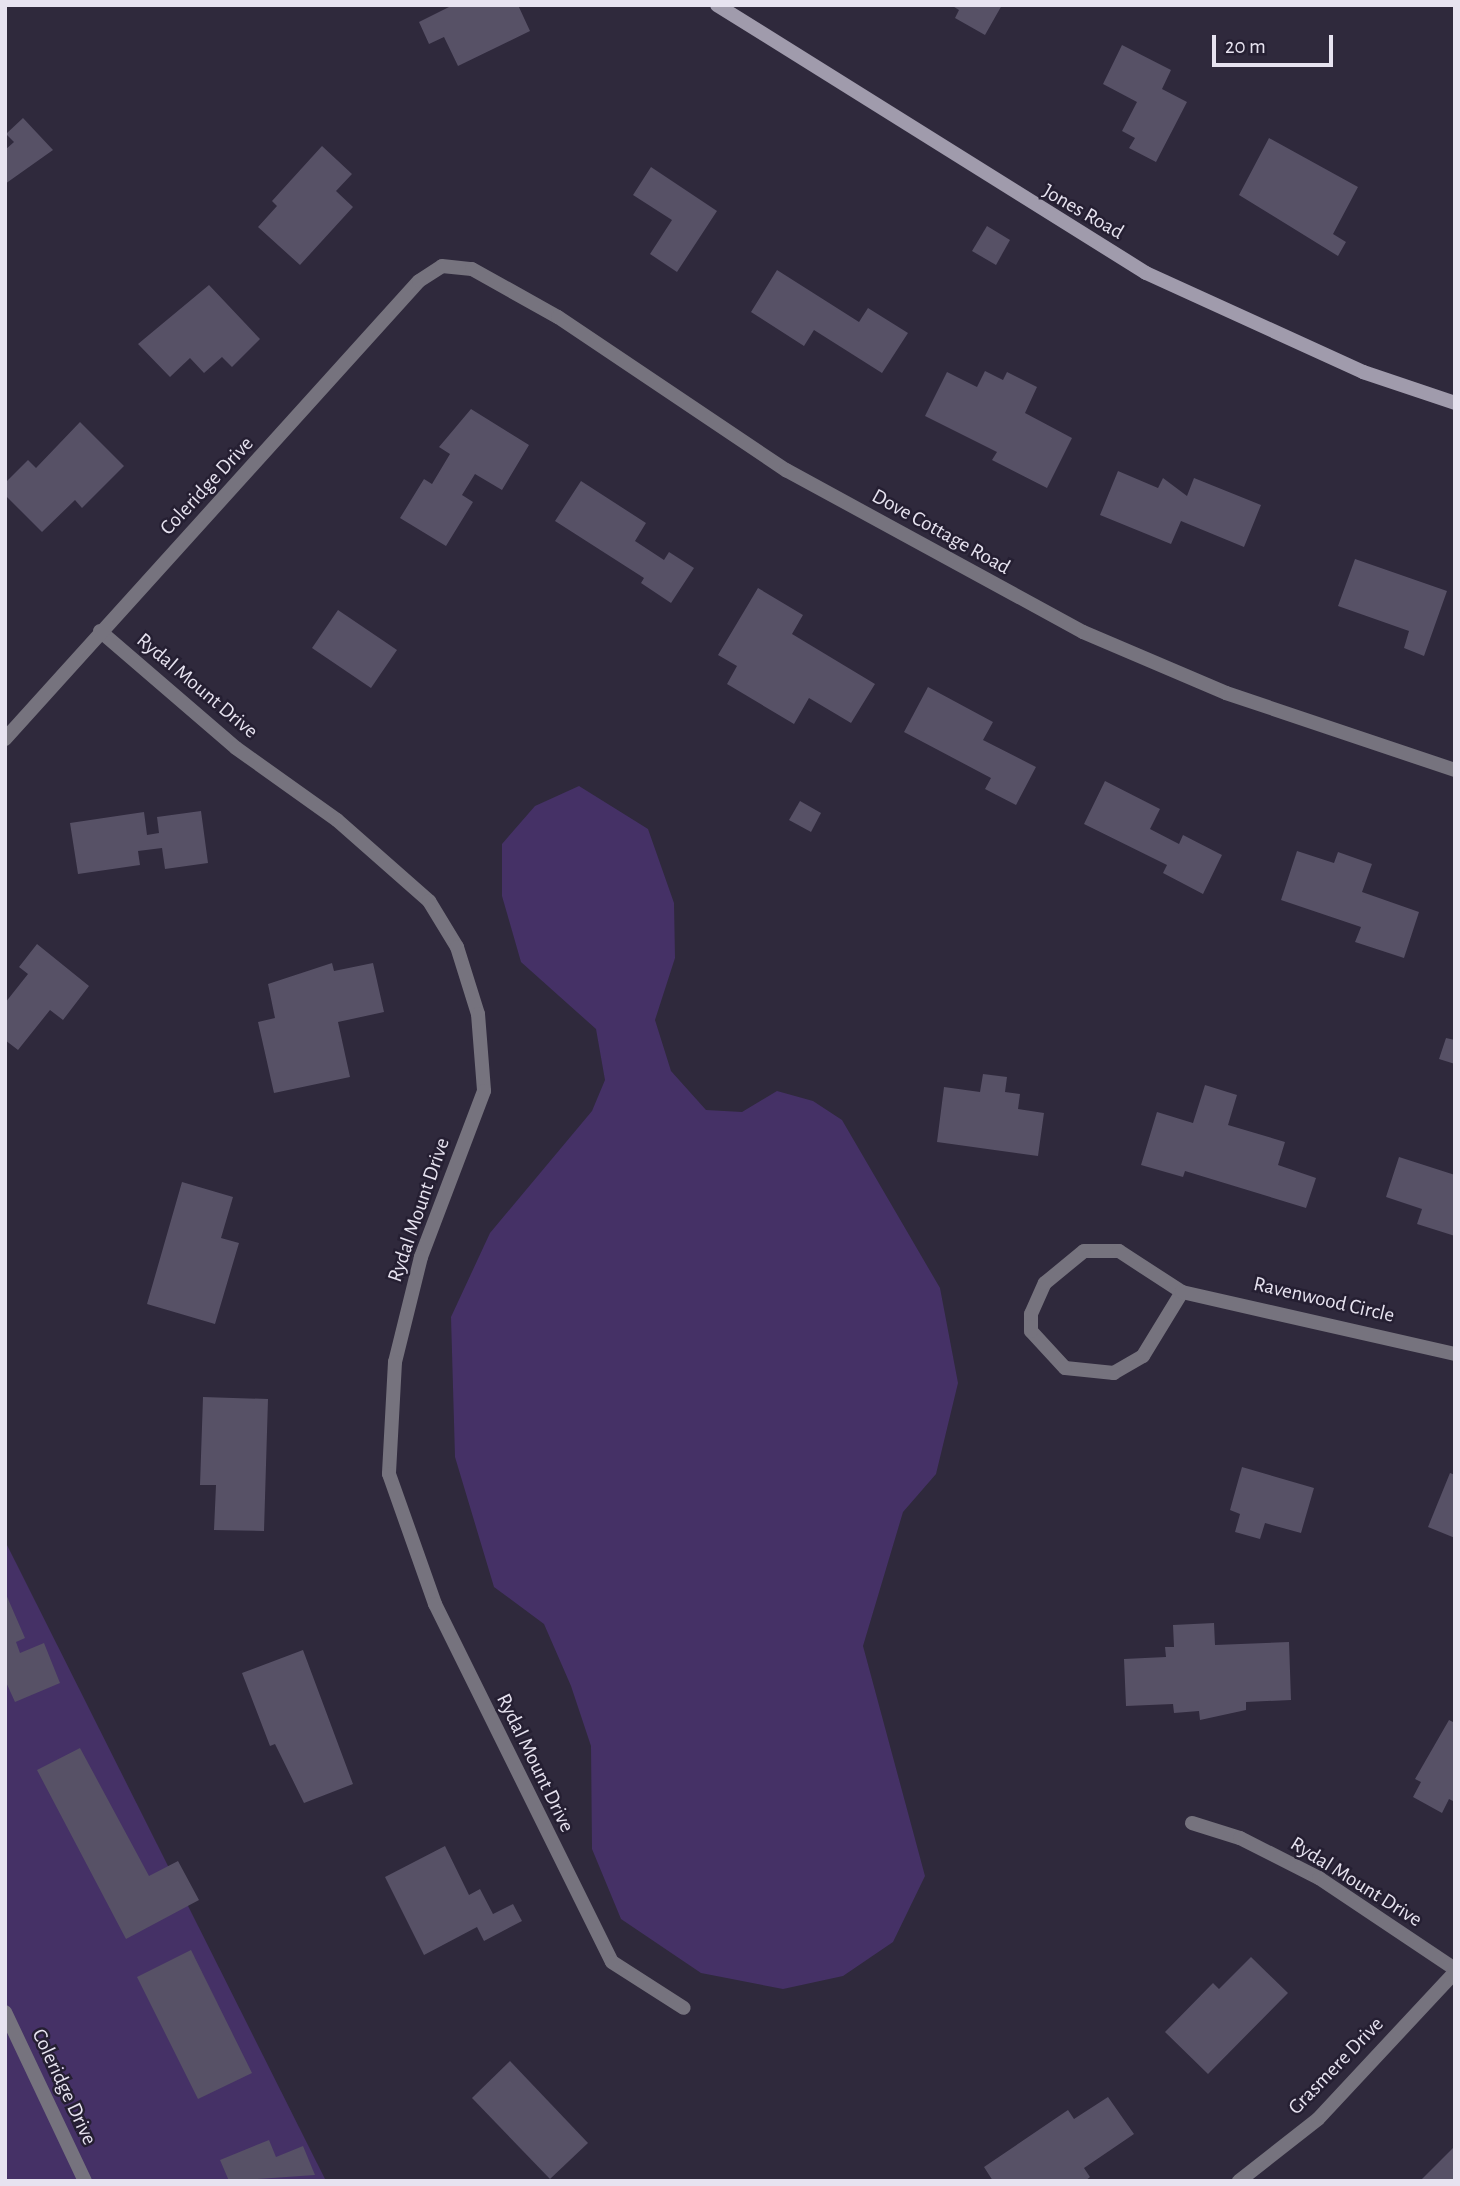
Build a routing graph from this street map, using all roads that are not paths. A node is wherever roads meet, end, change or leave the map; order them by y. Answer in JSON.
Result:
{"nodes":[{"id":1,"x":717,"y":5,"type":"edge"},
{"id":2,"x":442,"y":266,"type":"joint"},
{"id":3,"x":1455,"y":403,"type":"edge"},
{"id":4,"x":100,"y":631,"type":"junction"},
{"id":5,"x":5,"y":739,"type":"edge"},
{"id":6,"x":1455,"y":770,"type":"edge"},
{"id":7,"x":1182,"y":1292,"type":"junction"},
{"id":8,"x":1455,"y":1354,"type":"edge"},
{"id":9,"x":1192,"y":1823,"type":"dead end"},
{"id":10,"x":1455,"y":1971,"type":"edge"},
{"id":11,"x":684,"y":2008,"type":"dead end"},
{"id":12,"x":5,"y":2012,"type":"edge"},
{"id":13,"x":85,"y":2181,"type":"edge"},
{"id":14,"x":1239,"y":2181,"type":"edge"}],
"edges":[{"from":1,"to":3,"type":"main road","name":"Jones Road"},
{"from":2,"to":4,"type":"street","name":"Coleridge Drive"},
{"from":2,"to":6,"type":"street","name":"Dove Cottage Road"},
{"from":4,"to":5,"type":"street","name":"Coleridge Drive"},
{"from":4,"to":11,"type":"street","name":"Rydal Mount Drive"},
{"from":7,"to":7,"type":"street","name":"Ravenwood Circle"},
{"from":7,"to":8,"type":"street","name":"Ravenwood Circle"},
{"from":9,"to":10,"type":"street","name":"Rydal Mount Drive"},
{"from":10,"to":14,"type":"street","name":"Grasmere Drive"},
{"from":12,"to":13,"type":"street","name":"Coleridge Drive"}]}
